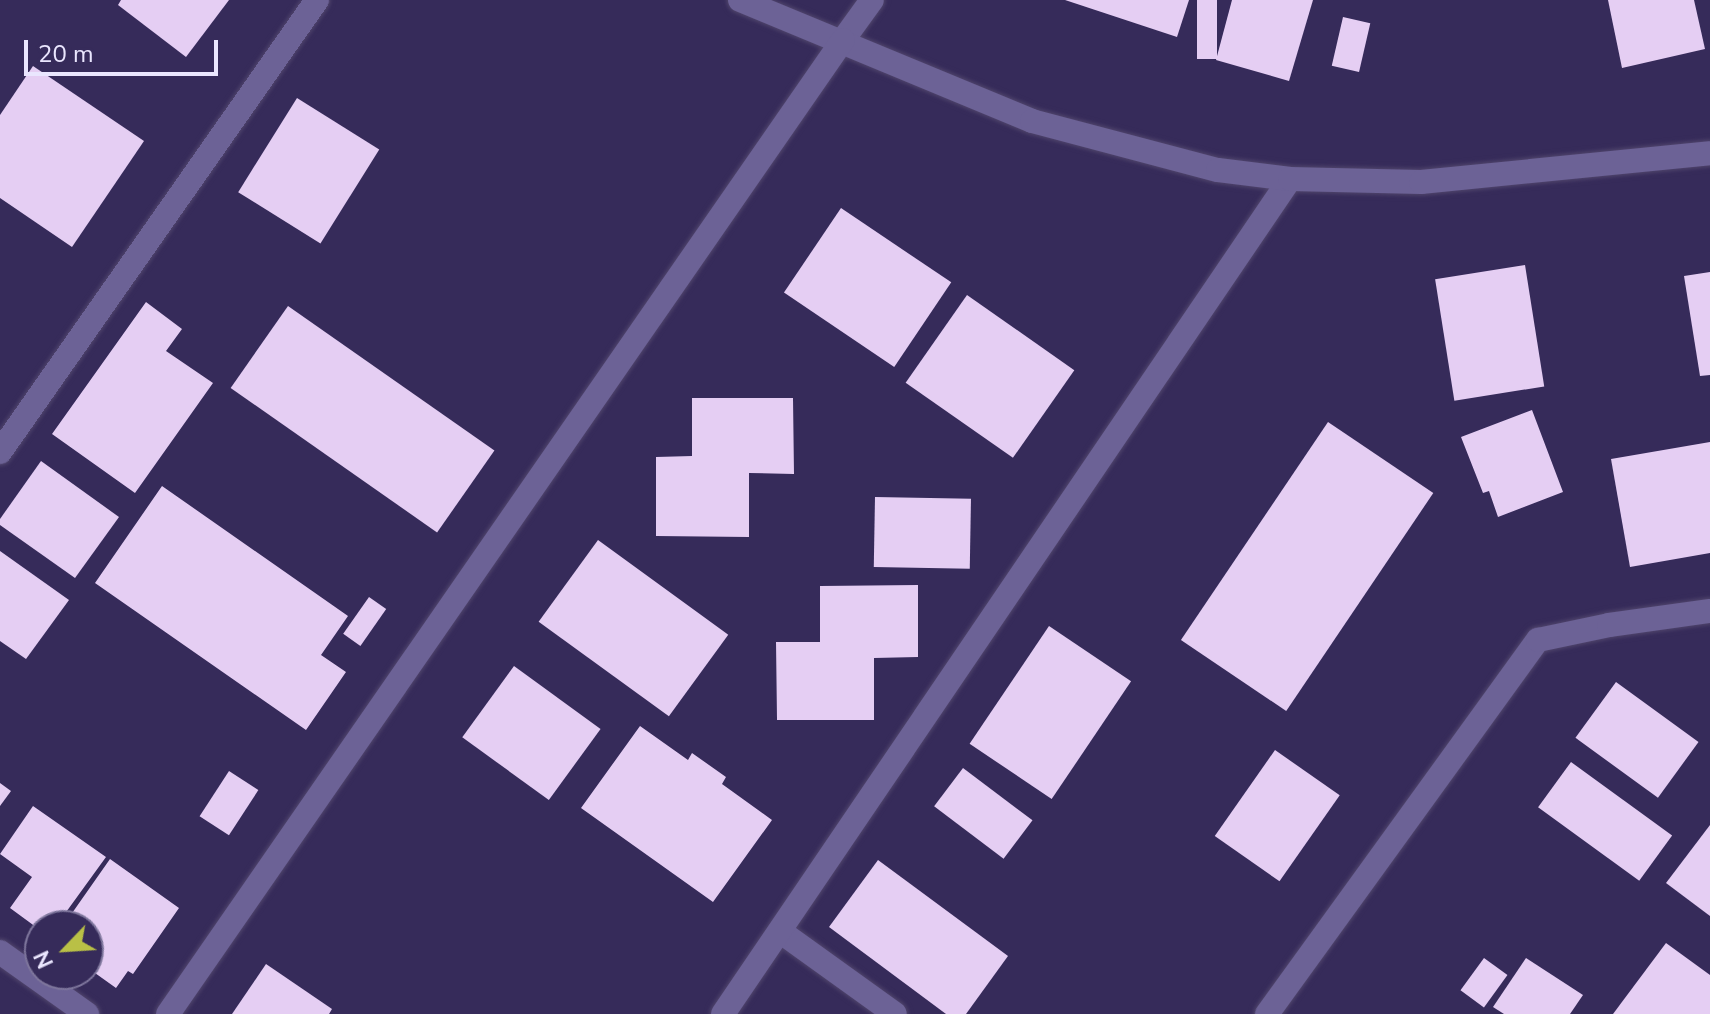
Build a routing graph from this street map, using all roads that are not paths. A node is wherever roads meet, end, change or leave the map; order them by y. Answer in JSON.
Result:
{"nodes":[{"id":1,"x":317,"y":0,"type":"edge"},
{"id":2,"x":740,"y":0,"type":"edge"},
{"id":3,"x":872,"y":0,"type":"edge"},
{"id":4,"x":843,"y":40,"type":"junction"},
{"id":5,"x":1710,"y":153,"type":"edge"},
{"id":6,"x":1290,"y":179,"type":"junction"},
{"id":7,"x":0,"y":452,"type":"edge"},
{"id":8,"x":1710,"y":611,"type":"edge"},
{"id":9,"x":781,"y":932,"type":"junction"},
{"id":10,"x":0,"y":952,"type":"edge"},
{"id":11,"x":87,"y":1014,"type":"edge"},
{"id":12,"x":168,"y":1014,"type":"edge"},
{"id":13,"x":723,"y":1014,"type":"edge"},
{"id":14,"x":895,"y":1014,"type":"edge"},
{"id":15,"x":1267,"y":1014,"type":"edge"}],
"edges":[{"from":1,"to":7,"type":"street"},
{"from":2,"to":4,"type":"street"},
{"from":3,"to":4,"type":"street"},
{"from":4,"to":6,"type":"street"},
{"from":4,"to":12,"type":"street"},
{"from":5,"to":6,"type":"street"},
{"from":6,"to":9,"type":"street"},
{"from":8,"to":15,"type":"street"},
{"from":9,"to":13,"type":"street"},
{"from":9,"to":14,"type":"street"},
{"from":10,"to":11,"type":"street"}]}
